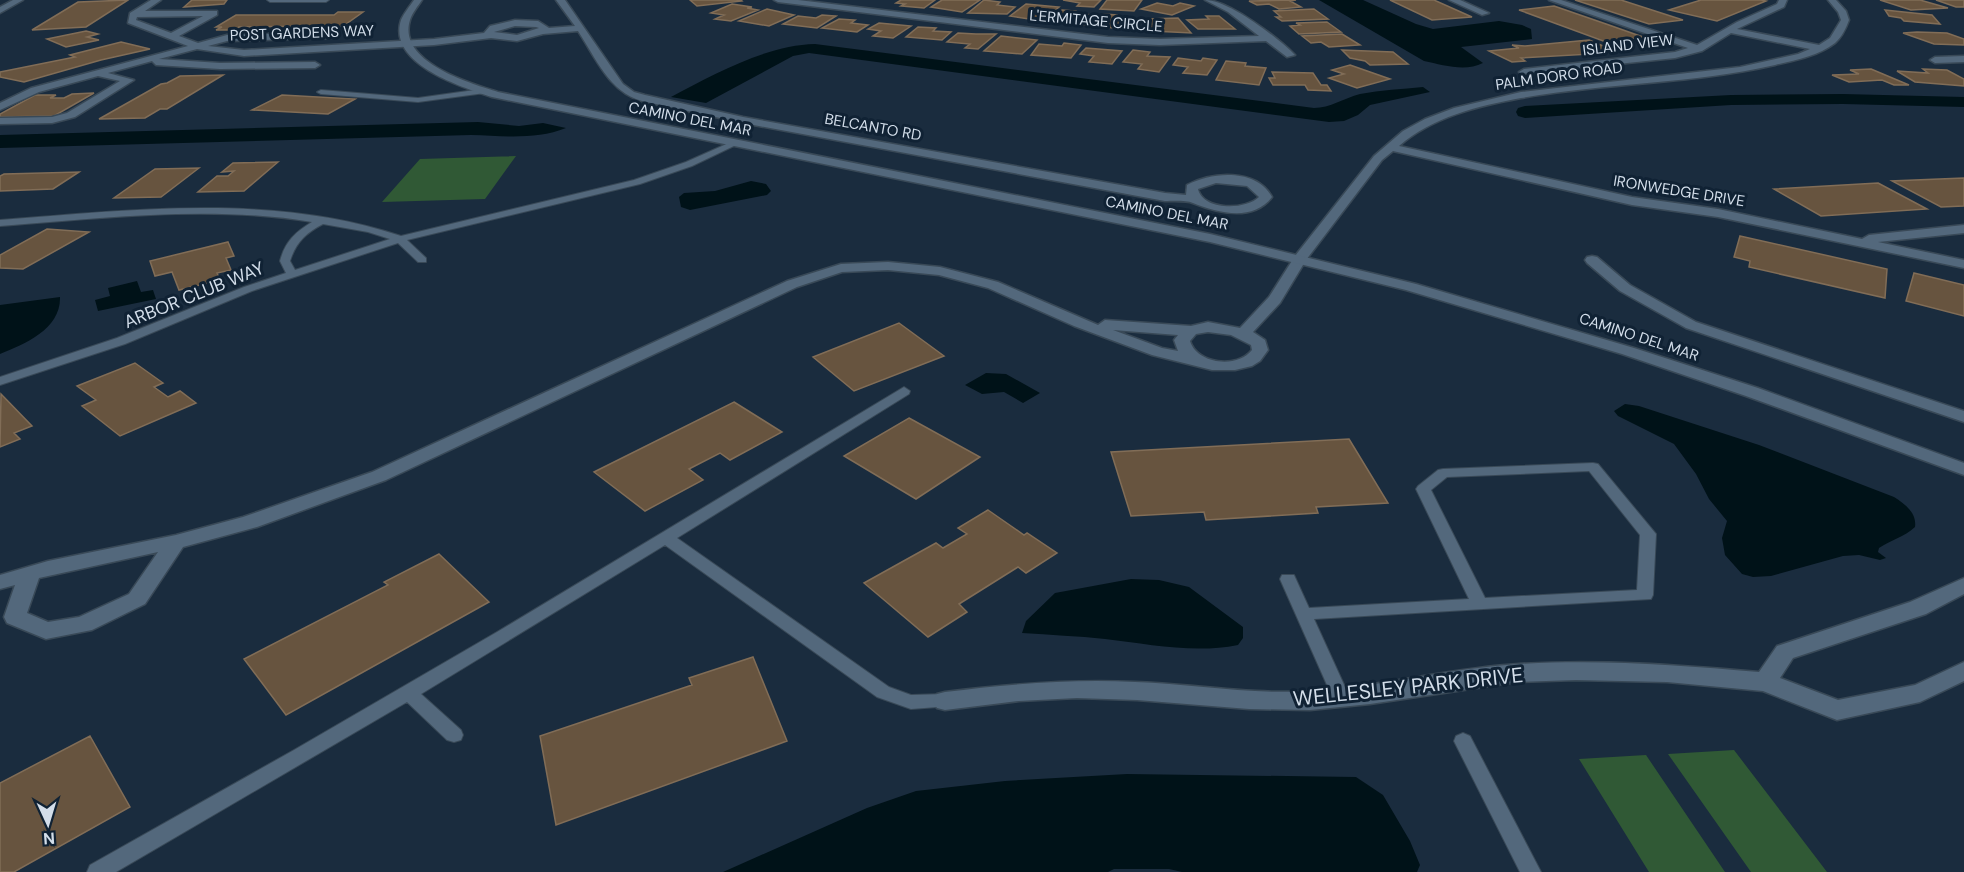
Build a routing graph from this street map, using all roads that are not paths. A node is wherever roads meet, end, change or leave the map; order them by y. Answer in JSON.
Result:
{"nodes":[{"id":1,"x":19,"y":0,"type":"edge"},
{"id":2,"x":157,"y":0,"type":"edge"},
{"id":3,"x":270,"y":0,"type":"edge"},
{"id":4,"x":326,"y":0,"type":"edge"},
{"id":5,"x":418,"y":0,"type":"edge"},
{"id":6,"x":560,"y":0,"type":"edge"},
{"id":7,"x":778,"y":0,"type":"edge"},
{"id":8,"x":1209,"y":0,"type":"edge"},
{"id":9,"x":1454,"y":0,"type":"edge"},
{"id":10,"x":1467,"y":0,"type":"edge"},
{"id":11,"x":1554,"y":0,"type":"edge"},
{"id":12,"x":1783,"y":0,"type":"edge"},
{"id":13,"x":1832,"y":0,"type":"edge"},
{"id":14,"x":0,"y":10,"type":"edge"},
{"id":15,"x":1485,"y":13,"type":"dead end"},
{"id":16,"x":135,"y":14,"type":"junction"},
{"id":17,"x":574,"y":18,"type":"junction"},
{"id":18,"x":540,"y":27,"type":"junction"},
{"id":19,"x":580,"y":28,"type":"junction"},
{"id":20,"x":1730,"y":30,"type":"junction"},
{"id":21,"x":490,"y":33,"type":"junction"},
{"id":22,"x":332,"y":35,"type":"dead end"},
{"id":23,"x":170,"y":37,"type":"junction"},
{"id":24,"x":1270,"y":38,"type":"junction"},
{"id":25,"x":406,"y":43,"type":"junction"},
{"id":26,"x":199,"y":46,"type":"junction"},
{"id":27,"x":1820,"y":48,"type":"junction"},
{"id":28,"x":1699,"y":49,"type":"junction"},
{"id":29,"x":1290,"y":55,"type":"dead end"},
{"id":30,"x":1964,"y":59,"type":"edge"},
{"id":31,"x":148,"y":60,"type":"junction"},
{"id":32,"x":1935,"y":60,"type":"dead end"},
{"id":33,"x":315,"y":65,"type":"dead end"},
{"id":34,"x":1524,"y":72,"type":"dead end"},
{"id":35,"x":97,"y":74,"type":"junction"},
{"id":36,"x":482,"y":90,"type":"junction"},
{"id":37,"x":321,"y":92,"type":"dead end"},
{"id":38,"x":0,"y":107,"type":"edge"},
{"id":39,"x":0,"y":121,"type":"edge"},
{"id":40,"x":734,"y":144,"type":"junction"},
{"id":41,"x":1388,"y":147,"type":"junction"},
{"id":42,"x":1193,"y":199,"type":"junction"},
{"id":43,"x":322,"y":221,"type":"junction"},
{"id":44,"x":0,"y":223,"type":"edge"},
{"id":45,"x":1964,"y":228,"type":"edge"},
{"id":46,"x":400,"y":239,"type":"junction"},
{"id":47,"x":1852,"y":240,"type":"junction"},
{"id":48,"x":1300,"y":259,"type":"junction"},
{"id":49,"x":422,"y":260,"type":"dead end"},
{"id":50,"x":1592,"y":260,"type":"dead end"},
{"id":51,"x":1964,"y":264,"type":"edge"},
{"id":52,"x":292,"y":275,"type":"junction"},
{"id":53,"x":1079,"y":323,"type":"junction"},
{"id":54,"x":1191,"y":331,"type":"junction"},
{"id":55,"x":1244,"y":333,"type":"junction"},
{"id":56,"x":1202,"y":362,"type":"junction"},
{"id":57,"x":0,"y":381,"type":"edge"},
{"id":58,"x":904,"y":391,"type":"dead end"},
{"id":59,"x":1964,"y":417,"type":"edge"},
{"id":60,"x":1964,"y":469,"type":"edge"},
{"id":61,"x":666,"y":538,"type":"junction"},
{"id":62,"x":176,"y":542,"type":"junction"},
{"id":63,"x":30,"y":573,"type":"junction"},
{"id":64,"x":1288,"y":579,"type":"dead end"},
{"id":65,"x":0,"y":582,"type":"edge"},
{"id":66,"x":1964,"y":585,"type":"edge"},
{"id":67,"x":1480,"y":604,"type":"junction"},
{"id":68,"x":1303,"y":614,"type":"junction"},
{"id":69,"x":1964,"y":671,"type":"edge"},
{"id":70,"x":1765,"y":682,"type":"junction"},
{"id":71,"x":408,"y":692,"type":"junction"},
{"id":72,"x":1341,"y":698,"type":"junction"},
{"id":73,"x":945,"y":701,"type":"joint"},
{"id":74,"x":454,"y":735,"type":"dead end"},
{"id":75,"x":1463,"y":741,"type":"dead end"},
{"id":76,"x":97,"y":872,"type":"edge"},
{"id":77,"x":1531,"y":872,"type":"edge"}],
"edges":[{"from":1,"to":14,"type":"street"},
{"from":2,"to":16,"type":"street"},
{"from":3,"to":4,"type":"lane"},
{"from":5,"to":25,"type":"street"},
{"from":6,"to":17,"type":"street","name":"BELCANTO RD"},
{"from":7,"to":24,"type":"street","name":"L'ERMITAGE CIRCLE"},
{"from":8,"to":24,"type":"street"},
{"from":9,"to":10,"type":"street"},
{"from":9,"to":15,"type":"street"},
{"from":11,"to":28,"type":"street"},
{"from":12,"to":20,"type":"street","name":"ISLAND VIEW"},
{"from":13,"to":27,"type":"street","name":"PALM DORO ROAD"},
{"from":16,"to":23,"type":"street","name":"POST GARDENS WAY"},
{"from":16,"to":23,"type":"street"},
{"from":17,"to":18,"type":"street"},
{"from":17,"to":19,"type":"street","name":"BELCANTO RD"},
{"from":18,"to":19,"type":"street"},
{"from":18,"to":21,"type":"street"},
{"from":18,"to":21,"type":"street"},
{"from":19,"to":42,"type":"street","name":"BELCANTO RD"},
{"from":20,"to":27,"type":"street"},
{"from":20,"to":28,"type":"street","name":"ISLAND VIEW"},
{"from":21,"to":25,"type":"street"},
{"from":22,"to":26,"type":"street"},
{"from":23,"to":26,"type":"street","name":"POST GARDENS WAY"},
{"from":24,"to":29,"type":"street"},
{"from":25,"to":26,"type":"street","name":"POST GARDENS WAY"},
{"from":25,"to":36,"type":"street","name":"CAMINO DEL MAR"},
{"from":26,"to":31,"type":"street"},
{"from":27,"to":41,"type":"street","name":"PALM DORO ROAD"},
{"from":28,"to":34,"type":"street","name":"ISLAND VIEW"},
{"from":30,"to":32,"type":"street"},
{"from":31,"to":33,"type":"street"},
{"from":31,"to":35,"type":"street"},
{"from":35,"to":38,"type":"street"},
{"from":35,"to":39,"type":"street"},
{"from":36,"to":37,"type":"lane"},
{"from":36,"to":40,"type":"street","name":"CAMINO DEL MAR"},
{"from":40,"to":46,"type":"lane","name":"ARBOR CLUB WAY"},
{"from":40,"to":48,"type":"street","name":"CAMINO DEL MAR"},
{"from":41,"to":47,"type":"street","name":"IRONWEDGE DRIVE"},
{"from":41,"to":48,"type":"street","name":"PALM DORO ROAD"},
{"from":42,"to":42,"type":"street","name":"BELCANTO RD"},
{"from":43,"to":44,"type":"lane"},
{"from":43,"to":46,"type":"lane"},
{"from":43,"to":52,"type":"lane"},
{"from":45,"to":47,"type":"street"},
{"from":46,"to":49,"type":"lane"},
{"from":46,"to":52,"type":"lane","name":"ARBOR CLUB WAY"},
{"from":47,"to":51,"type":"street","name":"IRONWEDGE DRIVE"},
{"from":48,"to":55,"type":"street","name":"PALM DORO ROAD"},
{"from":48,"to":60,"type":"street","name":"CAMINO DEL MAR"},
{"from":50,"to":59,"type":"street"},
{"from":52,"to":57,"type":"lane","name":"ARBOR CLUB WAY"},
{"from":53,"to":54,"type":"street"},
{"from":53,"to":56,"type":"street"},
{"from":53,"to":62,"type":"street"},
{"from":54,"to":55,"type":"street"},
{"from":54,"to":56,"type":"street"},
{"from":55,"to":56,"type":"street"},
{"from":58,"to":61,"type":"lane"},
{"from":61,"to":71,"type":"lane"},
{"from":61,"to":73,"type":"lane"},
{"from":62,"to":63,"type":"street"},
{"from":62,"to":63,"type":"street"},
{"from":63,"to":65,"type":"street"},
{"from":64,"to":68,"type":"lane"},
{"from":66,"to":70,"type":"street"},
{"from":67,"to":67,"type":"lane"},
{"from":67,"to":68,"type":"lane"},
{"from":68,"to":72,"type":"lane"},
{"from":69,"to":70,"type":"street","name":"WELLESLEY PARK DRIVE"},
{"from":70,"to":72,"type":"street","name":"WELLESLEY PARK DRIVE"},
{"from":71,"to":74,"type":"lane"},
{"from":71,"to":76,"type":"lane"},
{"from":72,"to":73,"type":"street","name":"WELLESLEY PARK DRIVE"},
{"from":75,"to":77,"type":"lane"}]}
